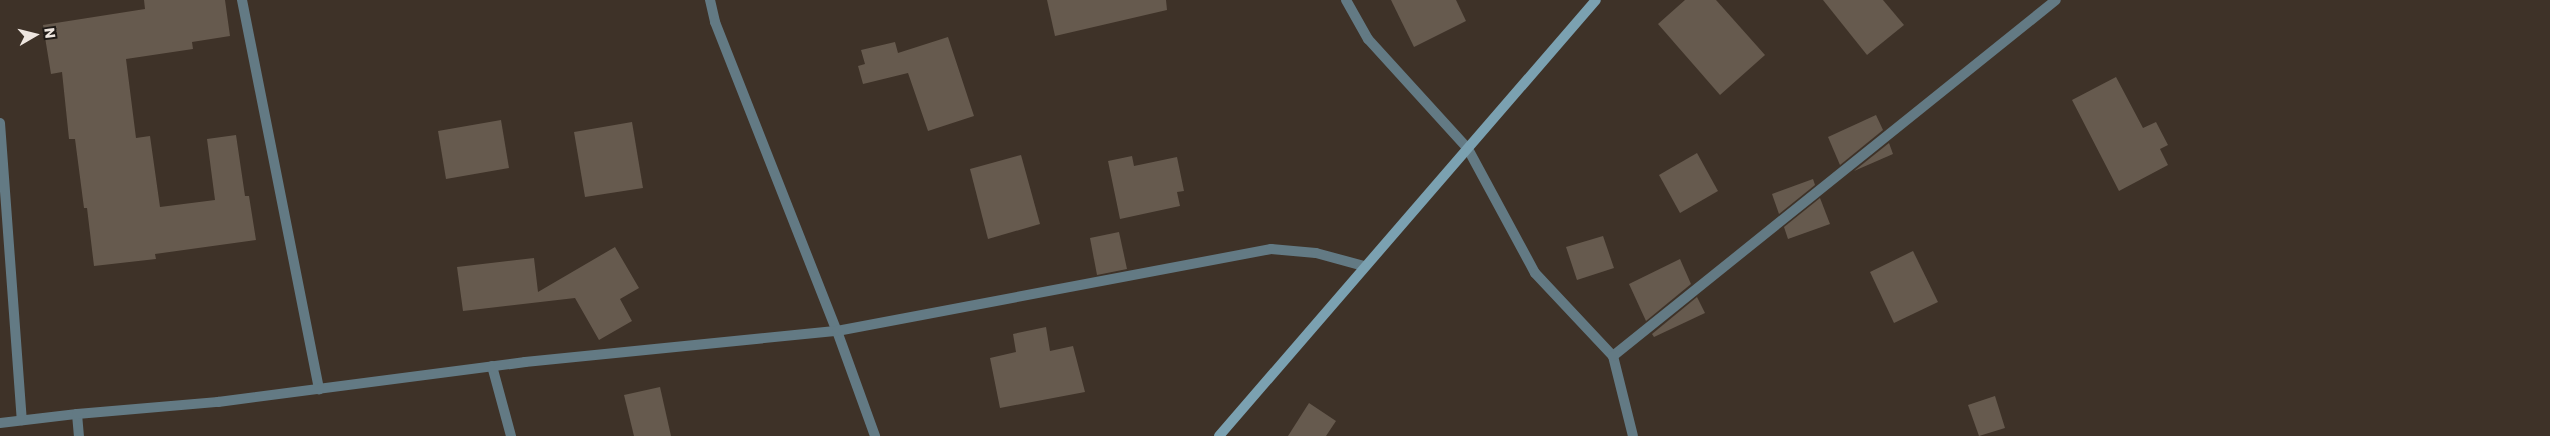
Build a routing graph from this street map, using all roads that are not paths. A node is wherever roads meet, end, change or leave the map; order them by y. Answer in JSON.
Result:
{"nodes":[{"id":1,"x":242,"y":0,"type":"edge"},
{"id":2,"x":710,"y":0,"type":"edge"},
{"id":3,"x":1346,"y":0,"type":"edge"},
{"id":4,"x":1596,"y":0,"type":"edge"},
{"id":5,"x":2056,"y":0,"type":"edge"},
{"id":6,"x":0,"y":123,"type":"edge"},
{"id":7,"x":1468,"y":149,"type":"junction"},
{"id":8,"x":1364,"y":266,"type":"junction"},
{"id":9,"x":837,"y":331,"type":"junction"},
{"id":10,"x":1613,"y":356,"type":"junction"},
{"id":11,"x":492,"y":366,"type":"junction"},
{"id":12,"x":319,"y":389,"type":"junction"},
{"id":13,"x":77,"y":414,"type":"junction"},
{"id":14,"x":22,"y":420,"type":"junction"},
{"id":15,"x":0,"y":423,"type":"edge"},
{"id":16,"x":79,"y":436,"type":"edge"},
{"id":17,"x":512,"y":436,"type":"edge"},
{"id":18,"x":875,"y":436,"type":"edge"},
{"id":19,"x":1218,"y":436,"type":"edge"},
{"id":20,"x":1632,"y":436,"type":"edge"}],
"edges":[{"from":1,"to":12,"type":"street"},
{"from":2,"to":9,"type":"street"},
{"from":3,"to":7,"type":"street"},
{"from":4,"to":7,"type":"main road"},
{"from":5,"to":10,"type":"street"},
{"from":6,"to":14,"type":"street"},
{"from":7,"to":8,"type":"main road"},
{"from":7,"to":10,"type":"street"},
{"from":8,"to":9,"type":"street"},
{"from":8,"to":19,"type":"main road"},
{"from":9,"to":11,"type":"street"},
{"from":9,"to":18,"type":"street"},
{"from":10,"to":20,"type":"street"},
{"from":11,"to":12,"type":"street"},
{"from":11,"to":17,"type":"street"},
{"from":12,"to":13,"type":"street"},
{"from":13,"to":14,"type":"street"},
{"from":13,"to":16,"type":"street"},
{"from":14,"to":15,"type":"street"}]}
